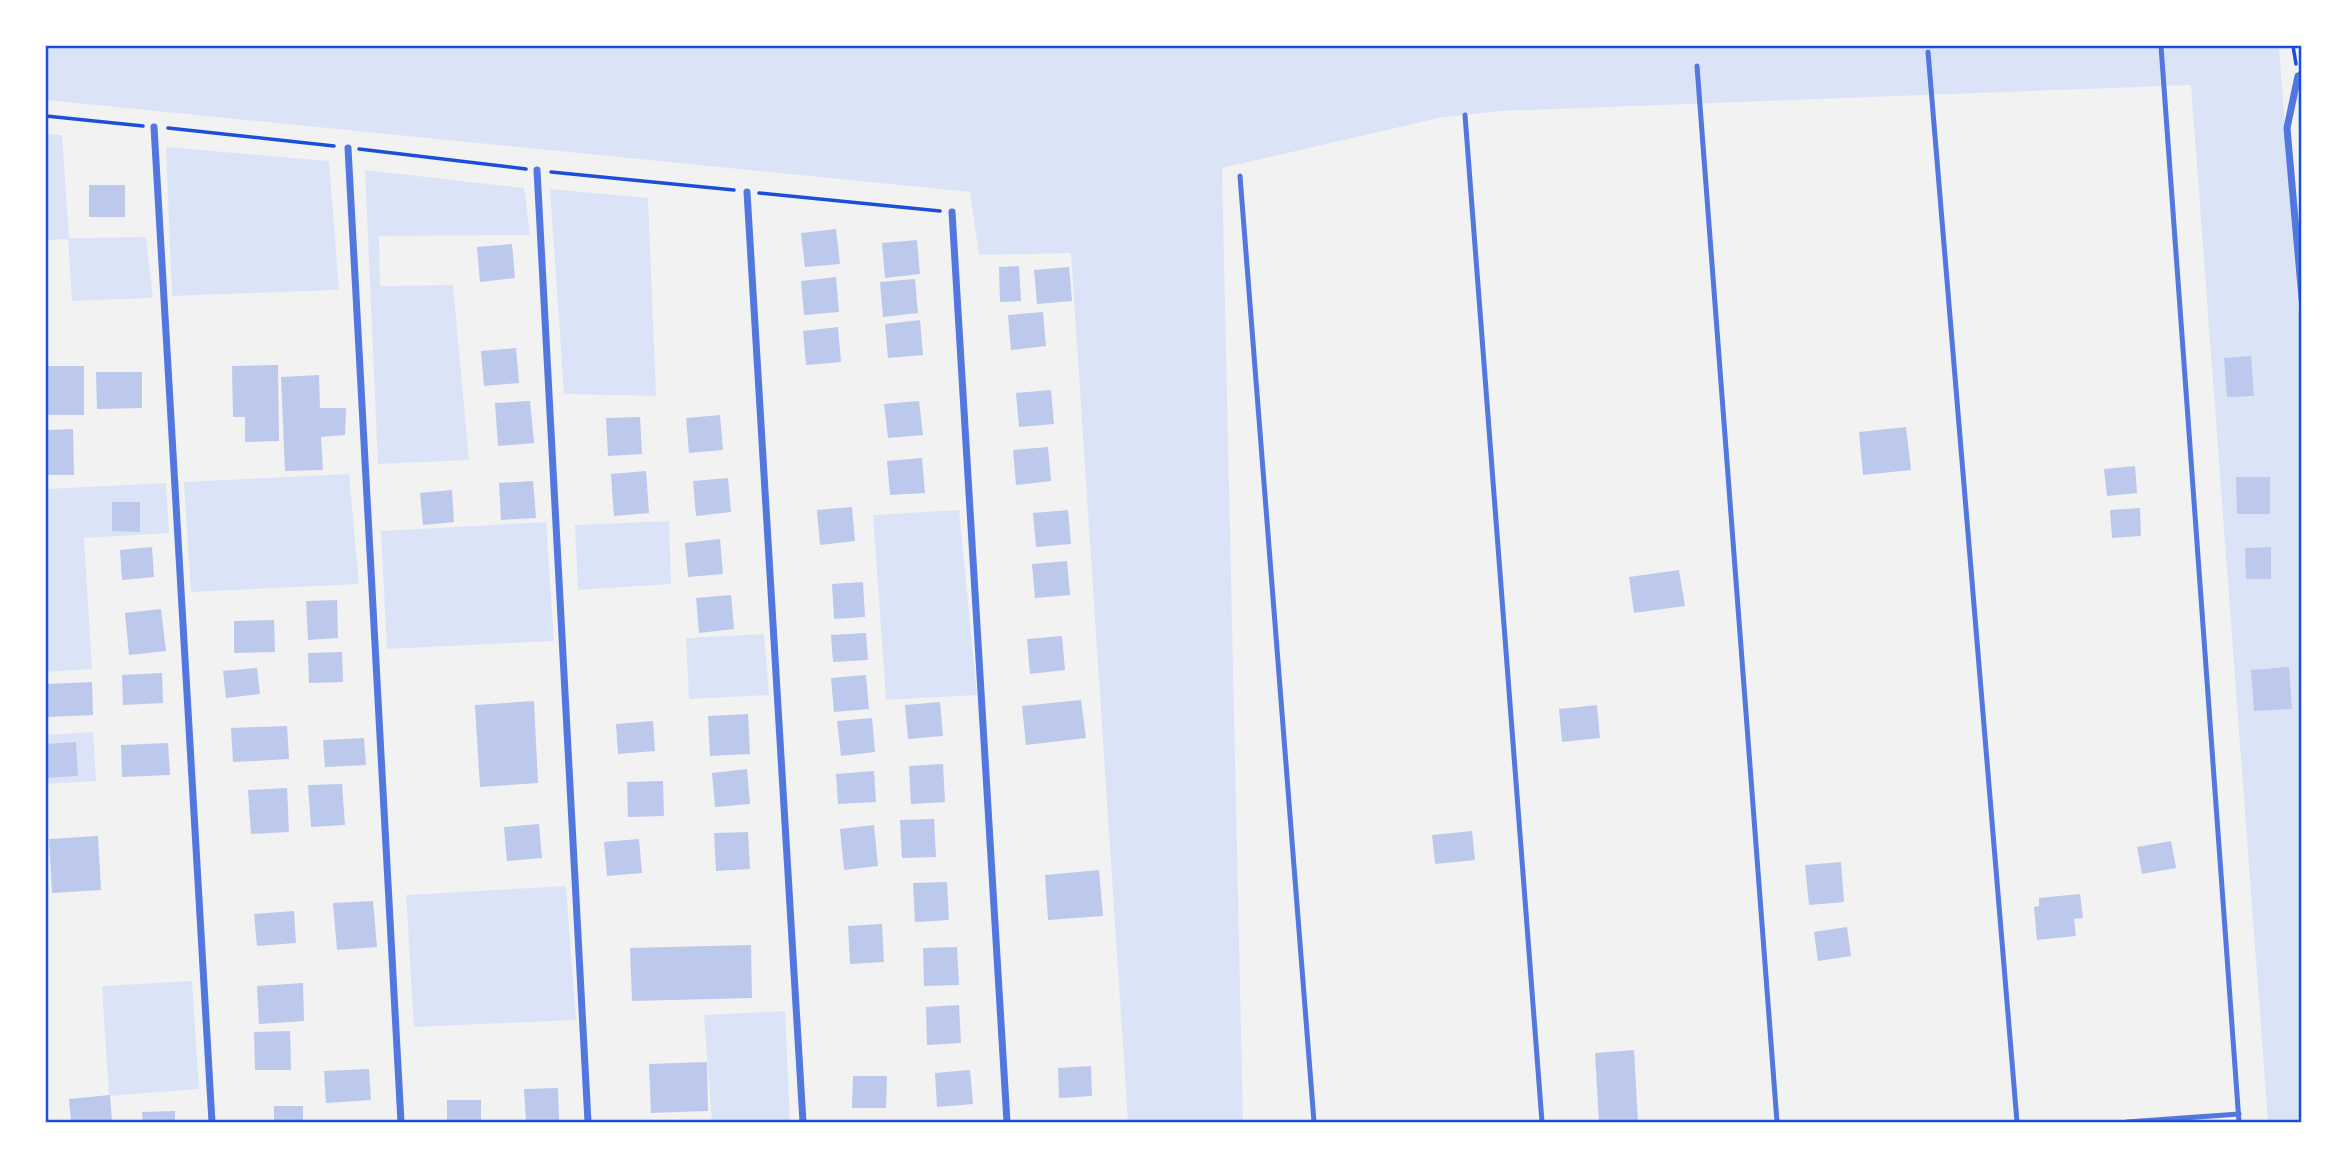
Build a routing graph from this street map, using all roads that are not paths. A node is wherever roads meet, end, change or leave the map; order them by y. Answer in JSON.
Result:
{"nodes":[{"id":1,"x":2161,"y":46,"type":"edge"},
{"id":2,"x":1928,"y":52,"type":"dead end"},
{"id":3,"x":1698,"y":66,"type":"dead end"},
{"id":4,"x":2300,"y":76,"type":"edge"},
{"id":5,"x":1465,"y":115,"type":"dead end"},
{"id":6,"x":154,"y":127,"type":"road end"},
{"id":7,"x":348,"y":148,"type":"road end"},
{"id":8,"x":537,"y":170,"type":"road end"},
{"id":9,"x":1240,"y":176,"type":"dead end"},
{"id":10,"x":747,"y":191,"type":"road end"},
{"id":11,"x":952,"y":212,"type":"road end"},
{"id":12,"x":2301,"y":299,"type":"edge"},
{"id":13,"x":2239,"y":1114,"type":"junction"},
{"id":14,"x":212,"y":1122,"type":"edge"},
{"id":15,"x":401,"y":1122,"type":"edge"},
{"id":16,"x":589,"y":1122,"type":"edge"},
{"id":17,"x":803,"y":1122,"type":"edge"},
{"id":18,"x":1007,"y":1122,"type":"edge"},
{"id":19,"x":1314,"y":1122,"type":"edge"},
{"id":20,"x":1542,"y":1122,"type":"edge"},
{"id":21,"x":1777,"y":1122,"type":"edge"},
{"id":22,"x":2017,"y":1122,"type":"edge"},
{"id":23,"x":2127,"y":1122,"type":"edge"},
{"id":24,"x":2239,"y":1122,"type":"edge"}],
"edges":[{"from":1,"to":13,"type":"lane"},
{"from":2,"to":22,"type":"lane"},
{"from":3,"to":21,"type":"lane"},
{"from":4,"to":12,"type":"street"},
{"from":5,"to":20,"type":"lane"},
{"from":6,"to":14,"type":"street"},
{"from":7,"to":15,"type":"street"},
{"from":8,"to":16,"type":"street"},
{"from":9,"to":19,"type":"lane"},
{"from":10,"to":17,"type":"street"},
{"from":11,"to":18,"type":"street"},
{"from":13,"to":23,"type":"lane"},
{"from":13,"to":24,"type":"lane"}]}
